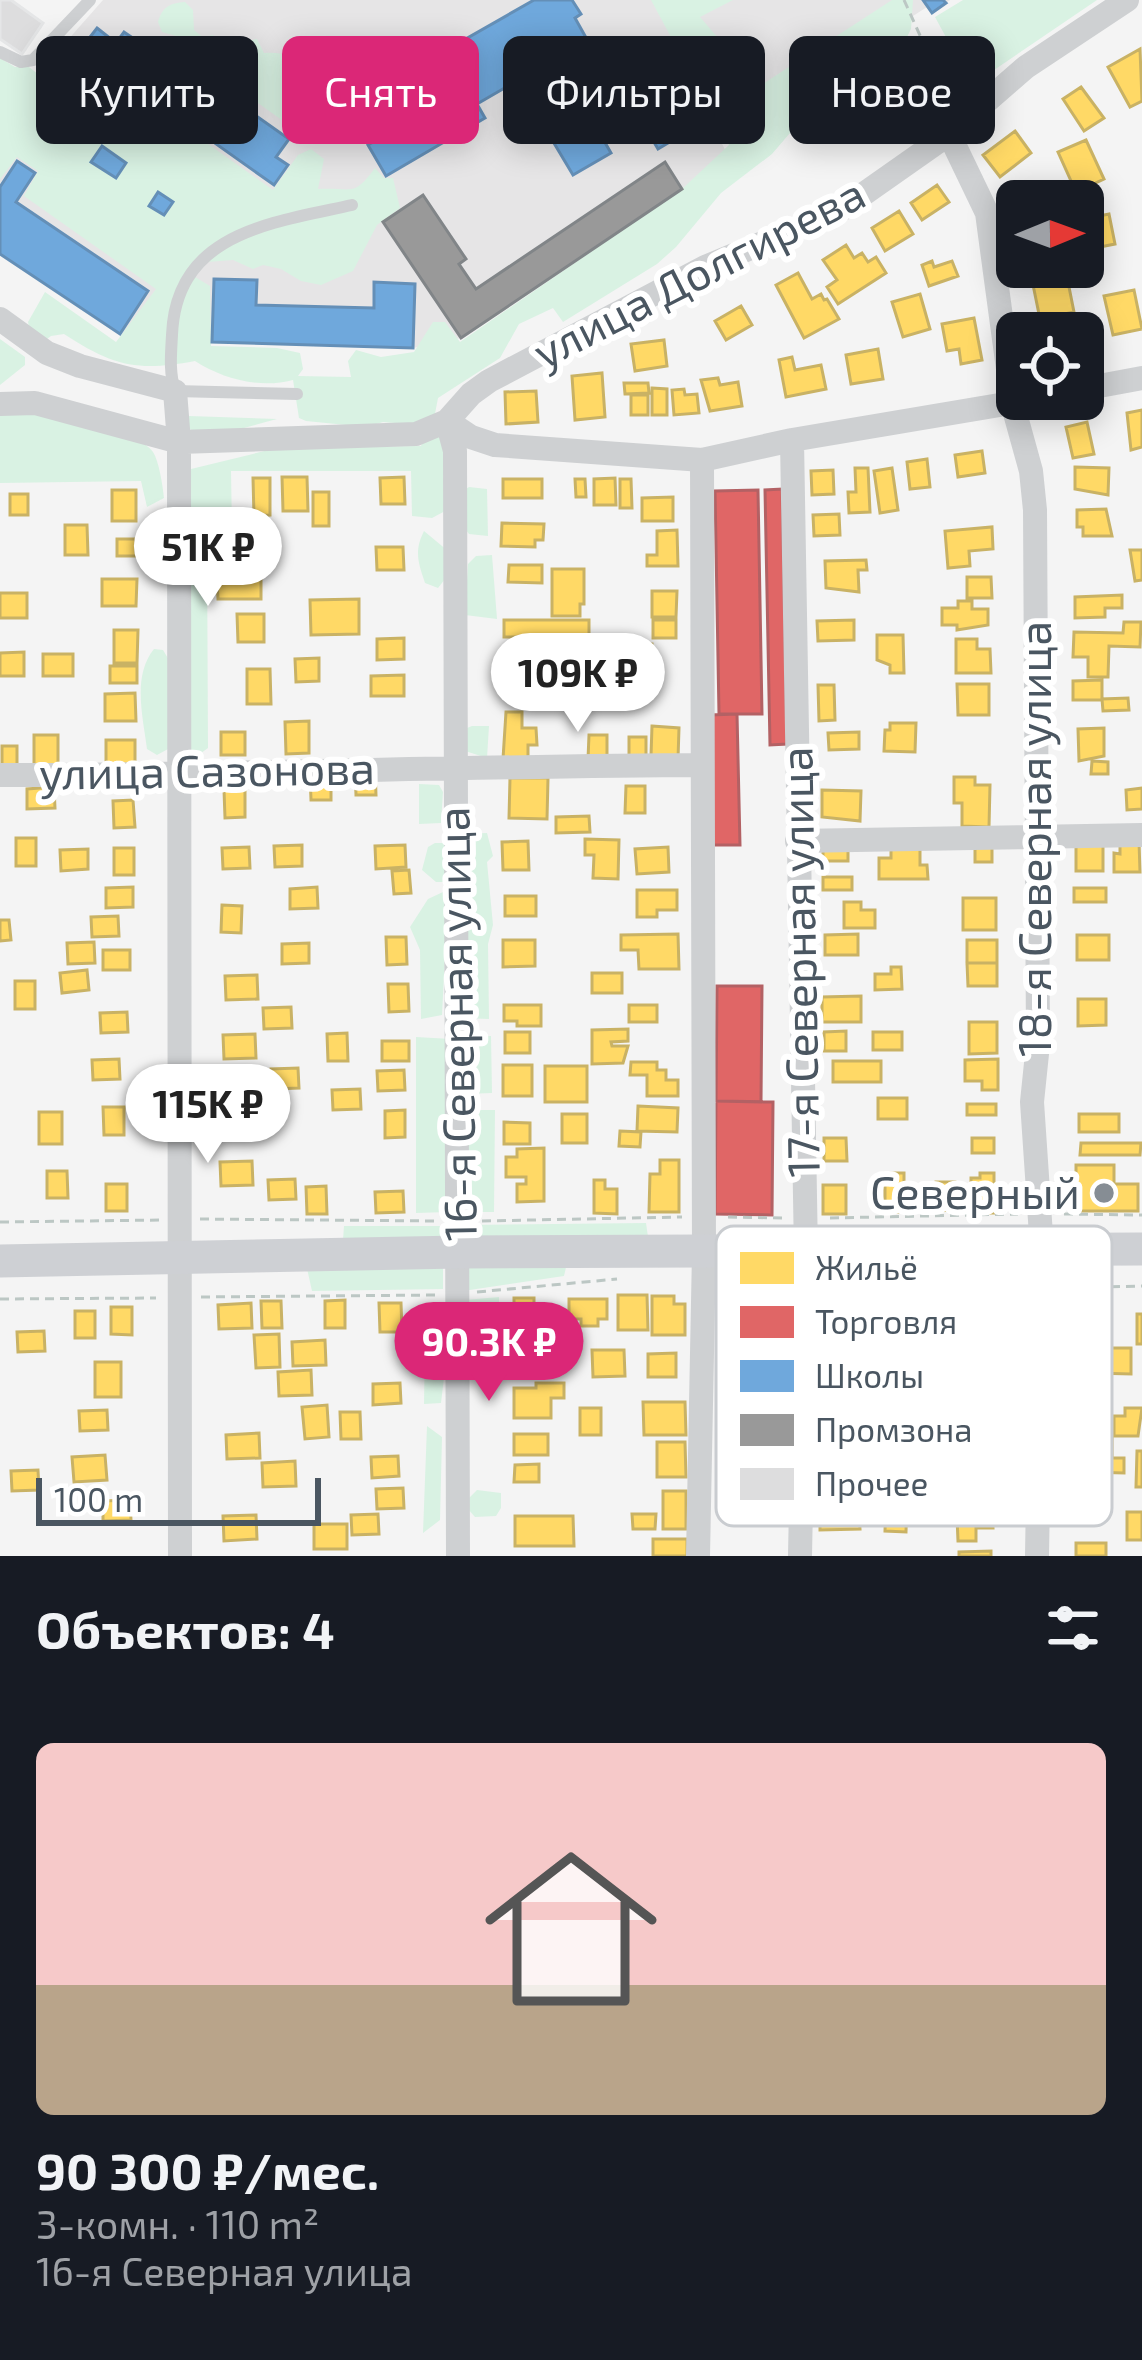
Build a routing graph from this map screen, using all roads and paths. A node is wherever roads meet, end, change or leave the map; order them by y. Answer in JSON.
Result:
{"nodes":[{"id":1,"x":90,"y":0,"type":"edge"},
{"id":2,"x":904,"y":0,"type":"edge"},
{"id":3,"x":1127,"y":0,"type":"edge"},
{"id":4,"x":920,"y":36,"type":"edge"},
{"id":5,"x":0,"y":52,"type":"edge"},
{"id":6,"x":995,"y":94,"type":"edge"},
{"id":7,"x":936,"y":144,"type":"edge"},
{"id":8,"x":955,"y":144,"type":"edge"},
{"id":9,"x":352,"y":206,"type":"dead end"},
{"id":10,"x":1006,"y":312,"type":"edge"},
{"id":11,"x":0,"y":320,"type":"edge"},
{"id":12,"x":1142,"y":378,"type":"edge"},
{"id":13,"x":1104,"y":385,"type":"edge"},
{"id":14,"x":175,"y":391,"type":"junction"},
{"id":15,"x":297,"y":394,"type":"dead end"},
{"id":16,"x":0,"y":404,"type":"edge"},
{"id":17,"x":996,"y":407,"type":"edge"},
{"id":18,"x":1026,"y":420,"type":"edge"},
{"id":19,"x":448,"y":422,"type":"junction"},
{"id":20,"x":791,"y":440,"type":"junction"},
{"id":21,"x":179,"y":442,"type":"junction"},
{"id":22,"x":702,"y":460,"type":"junction"},
{"id":23,"x":702,"y":765,"type":"junction"},
{"id":24,"x":454,"y":766,"type":"junction"},
{"id":25,"x":0,"y":775,"type":"edge"},
{"id":26,"x":176,"y":775,"type":"junction"},
{"id":27,"x":1142,"y":835,"type":"edge"},
{"id":28,"x":1038,"y":838,"type":"junction"},
{"id":29,"x":796,"y":841,"type":"junction"},
{"id":30,"x":1039,"y":1214,"type":"junction"},
{"id":31,"x":1142,"y":1215,"type":"edge"},
{"id":32,"x":703,"y":1217,"type":"junction"},
{"id":33,"x":806,"y":1218,"type":"junction"},
{"id":34,"x":178,"y":1220,"type":"junction"},
{"id":35,"x":0,"y":1222,"type":"edge"},
{"id":36,"x":806,"y":1226,"type":"edge"},
{"id":37,"x":1040,"y":1226,"type":"edge"},
{"id":38,"x":459,"y":1237,"type":"junction"},
{"id":39,"x":1112,"y":1249,"type":"edge"},
{"id":40,"x":1142,"y":1249,"type":"edge"},
{"id":41,"x":704,"y":1252,"type":"junction"},
{"id":42,"x":716,"y":1252,"type":"edge"},
{"id":43,"x":178,"y":1258,"type":"junction"},
{"id":44,"x":0,"y":1261,"type":"edge"},
{"id":45,"x":634,"y":1278,"type":"dead end"},
{"id":46,"x":1142,"y":1286,"type":"edge"},
{"id":47,"x":1112,"y":1287,"type":"edge"},
{"id":48,"x":703,"y":1290,"type":"junction"},
{"id":49,"x":716,"y":1290,"type":"edge"},
{"id":50,"x":459,"y":1294,"type":"junction"},
{"id":51,"x":179,"y":1298,"type":"junction"},
{"id":52,"x":0,"y":1299,"type":"edge"},
{"id":53,"x":801,"y":1526,"type":"edge"},
{"id":54,"x":1037,"y":1526,"type":"edge"},
{"id":55,"x":180,"y":1556,"type":"edge"},
{"id":56,"x":458,"y":1556,"type":"edge"},
{"id":57,"x":698,"y":1556,"type":"edge"},
{"id":58,"x":800,"y":1556,"type":"edge"},
{"id":59,"x":1037,"y":1556,"type":"edge"}],
"edges":[{"from":1,"to":5,"type":"lane"},
{"from":2,"to":4,"type":"path"},
{"from":3,"to":6,"type":"street","name":"улица Долгирева"},
{"from":7,"to":19,"type":"street","name":"улица Долгирева"},
{"from":8,"to":10,"type":"street","name":"18-я Северная улица"},
{"from":9,"to":14,"type":"lane"},
{"from":11,"to":14,"type":"street"},
{"from":12,"to":13,"type":"street"},
{"from":14,"to":15,"type":"lane"},
{"from":14,"to":21,"type":"street"},
{"from":16,"to":21,"type":"street"},
{"from":17,"to":20,"type":"street"},
{"from":18,"to":28,"type":"street","name":"18-я Северная улица"},
{"from":19,"to":21,"type":"street"},
{"from":19,"to":22,"type":"street"},
{"from":19,"to":24,"type":"street","name":"16-я Северная улица"},
{"from":20,"to":22,"type":"street"},
{"from":20,"to":29,"type":"street","name":"17-я Северная улица"},
{"from":21,"to":26,"type":"street"},
{"from":22,"to":23,"type":"street"},
{"from":23,"to":24,"type":"street","name":"улица Сазонова"},
{"from":23,"to":32,"type":"street"},
{"from":24,"to":26,"type":"street","name":"улица Сазонова"},
{"from":24,"to":38,"type":"street","name":"16-я Северная улица"},
{"from":25,"to":26,"type":"street","name":"улица Сазонова"},
{"from":26,"to":34,"type":"street"},
{"from":27,"to":28,"type":"street"},
{"from":28,"to":29,"type":"street"},
{"from":28,"to":30,"type":"street","name":"18-я Северная улица"},
{"from":29,"to":33,"type":"street","name":"17-я Северная улица"},
{"from":30,"to":31,"type":"path"},
{"from":30,"to":33,"type":"path"},
{"from":30,"to":37,"type":"street","name":"18-я Северная улица"},
{"from":32,"to":33,"type":"path"},
{"from":32,"to":38,"type":"path"},
{"from":32,"to":41,"type":"street"},
{"from":33,"to":36,"type":"street","name":"17-я Северная улица"},
{"from":34,"to":35,"type":"path"},
{"from":34,"to":38,"type":"path"},
{"from":34,"to":43,"type":"street"},
{"from":38,"to":41,"type":"street"},
{"from":38,"to":43,"type":"street"},
{"from":38,"to":50,"type":"street","name":"16-я Северная улица"},
{"from":39,"to":40,"type":"street"},
{"from":41,"to":42,"type":"street"},
{"from":41,"to":48,"type":"street"},
{"from":43,"to":44,"type":"street"},
{"from":43,"to":51,"type":"street"},
{"from":45,"to":50,"type":"path"},
{"from":46,"to":47,"type":"path"},
{"from":48,"to":49,"type":"path"},
{"from":48,"to":57,"type":"street"},
{"from":50,"to":51,"type":"path"},
{"from":50,"to":56,"type":"street","name":"16-я Северная улица"},
{"from":51,"to":52,"type":"path"},
{"from":51,"to":55,"type":"street"},
{"from":53,"to":58,"type":"street","name":"17-я Северная улица"},
{"from":54,"to":59,"type":"street","name":"18-я Северная улица"}]}
